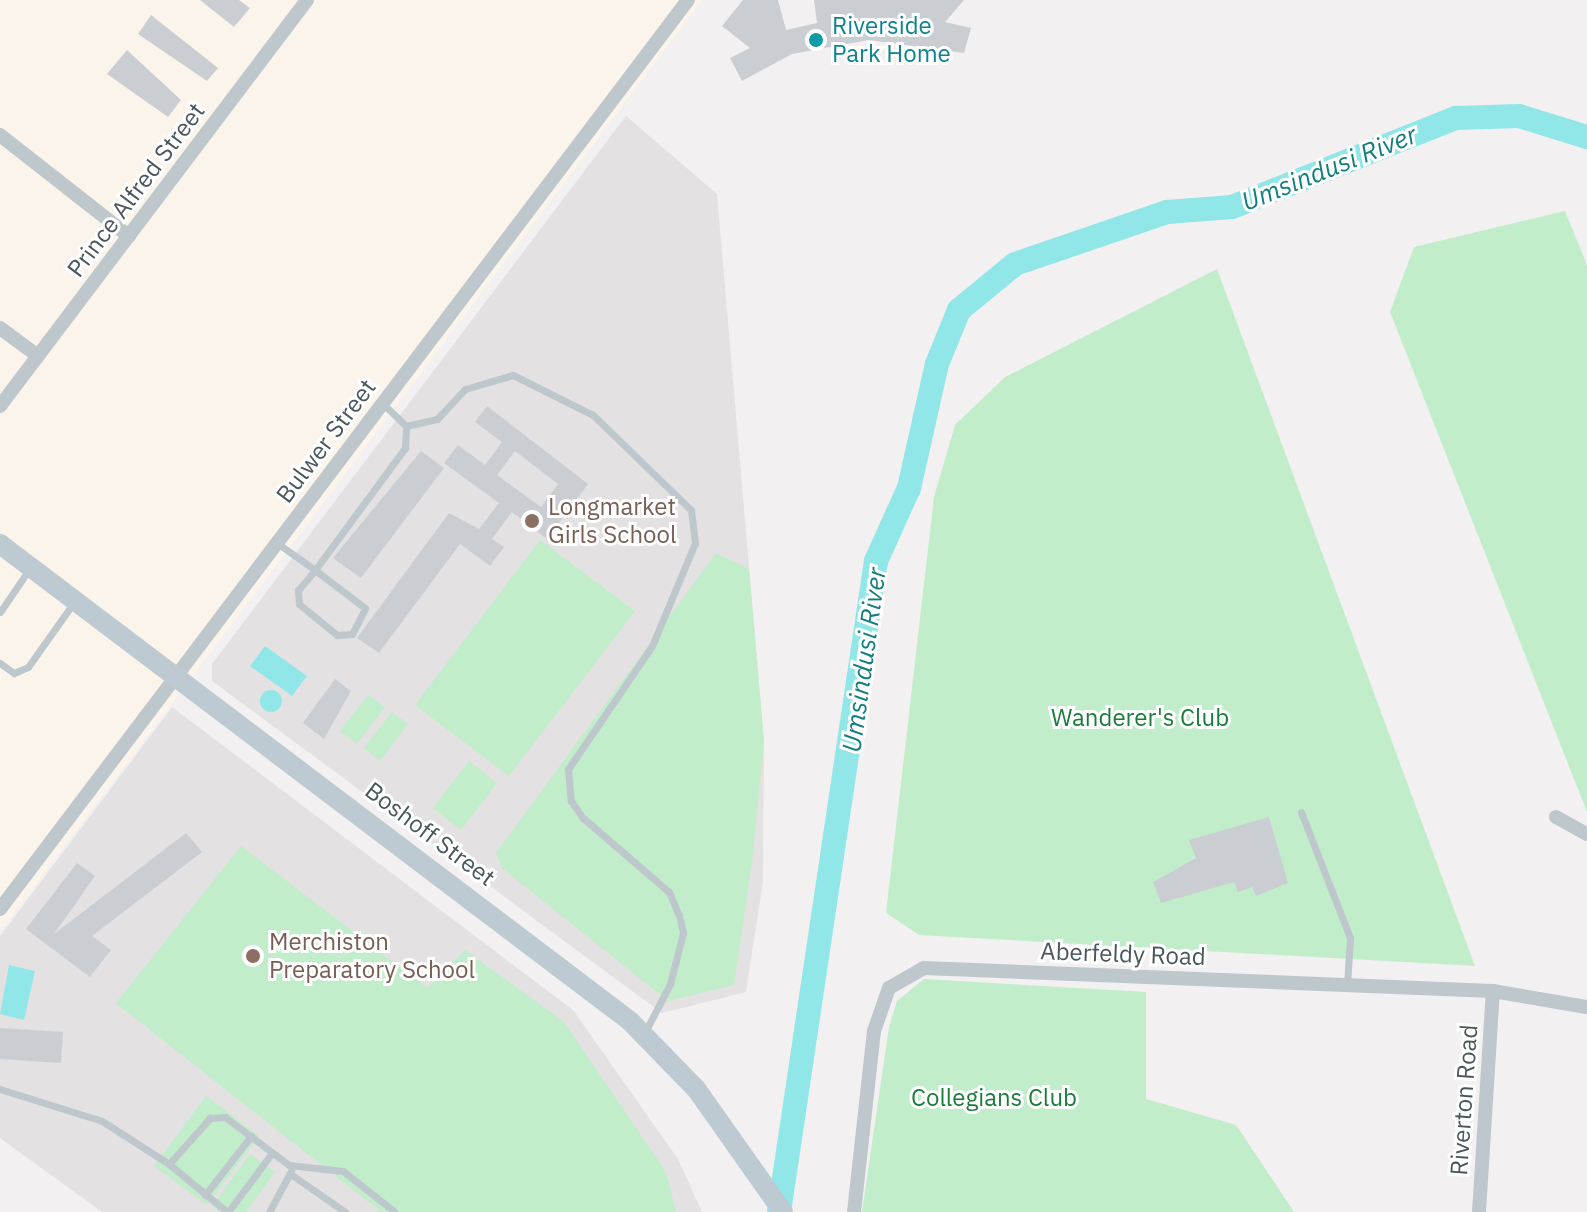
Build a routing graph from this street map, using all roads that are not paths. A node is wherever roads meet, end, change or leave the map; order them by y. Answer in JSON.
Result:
{"nodes":[{"id":1,"x":307,"y":0,"type":"edge"},
{"id":2,"x":688,"y":0,"type":"edge"},
{"id":3,"x":0,"y":135,"type":"edge"},
{"id":4,"x":129,"y":236,"type":"junction"},
{"id":5,"x":0,"y":328,"type":"edge"},
{"id":6,"x":38,"y":356,"type":"junction"},
{"id":7,"x":382,"y":403,"type":"junction"},
{"id":8,"x":0,"y":406,"type":"edge"},
{"id":9,"x":406,"y":426,"type":"junction"},
{"id":10,"x":277,"y":543,"type":"junction"},
{"id":11,"x":0,"y":544,"type":"edge"},
{"id":12,"x":31,"y":567,"type":"junction"},
{"id":13,"x":315,"y":570,"type":"junction"},
{"id":14,"x":75,"y":601,"type":"junction"},
{"id":15,"x":0,"y":612,"type":"edge"},
{"id":16,"x":0,"y":663,"type":"edge"},
{"id":17,"x":176,"y":675,"type":"junction"},
{"id":18,"x":1301,"y":812,"type":"dead end"},
{"id":19,"x":1556,"y":817,"type":"dead end"},
{"id":20,"x":1587,"y":834,"type":"edge"},
{"id":21,"x":0,"y":909,"type":"edge"},
{"id":22,"x":1347,"y":984,"type":"junction"},
{"id":23,"x":1493,"y":991,"type":"junction"},
{"id":24,"x":1587,"y":1007,"type":"edge"},
{"id":25,"x":644,"y":1034,"type":"junction"},
{"id":26,"x":0,"y":1089,"type":"edge"},
{"id":27,"x":251,"y":1136,"type":"junction"},
{"id":28,"x":272,"y":1153,"type":"junction"},
{"id":29,"x":169,"y":1164,"type":"junction"},
{"id":30,"x":289,"y":1165,"type":"junction"},
{"id":31,"x":292,"y":1175,"type":"junction"},
{"id":32,"x":205,"y":1195,"type":"junction"},
{"id":33,"x":227,"y":1212,"type":"edge"},
{"id":34,"x":269,"y":1212,"type":"edge"},
{"id":35,"x":345,"y":1212,"type":"edge"},
{"id":36,"x":395,"y":1212,"type":"edge"},
{"id":37,"x":783,"y":1212,"type":"edge"},
{"id":38,"x":854,"y":1212,"type":"edge"},
{"id":39,"x":1479,"y":1212,"type":"edge"}],
"edges":[{"from":1,"to":4,"type":"street","name":"Prince Alfred Street"},
{"from":2,"to":7,"type":"street","name":"Bulwer Street"},
{"from":3,"to":4,"type":"street"},
{"from":4,"to":6,"type":"street","name":"Prince Alfred Street"},
{"from":5,"to":6,"type":"street"},
{"from":6,"to":8,"type":"street","name":"Prince Alfred Street"},
{"from":7,"to":9,"type":"lane"},
{"from":7,"to":10,"type":"street","name":"Bulwer Street"},
{"from":9,"to":13,"type":"lane"},
{"from":9,"to":25,"type":"lane"},
{"from":10,"to":13,"type":"lane"},
{"from":10,"to":17,"type":"street","name":"Bulwer Street"},
{"from":11,"to":12,"type":"main road","name":"Boshoff Street"},
{"from":12,"to":14,"type":"main road","name":"Boshoff Street"},
{"from":12,"to":15,"type":"lane"},
{"from":13,"to":13,"type":"lane"},
{"from":14,"to":16,"type":"lane"},
{"from":14,"to":17,"type":"main road","name":"Boshoff Street"},
{"from":17,"to":21,"type":"street","name":"Bulwer Street"},
{"from":17,"to":25,"type":"main road","name":"Boshoff Street"},
{"from":18,"to":22,"type":"lane"},
{"from":19,"to":20,"type":"street"},
{"from":22,"to":23,"type":"street","name":"Aberfeldy Road"},
{"from":22,"to":38,"type":"street","name":"Aberfeldy Road"},
{"from":23,"to":24,"type":"street","name":"Aberfeldy Road"},
{"from":23,"to":39,"type":"street","name":"Riverton Road"},
{"from":25,"to":37,"type":"main road","name":"Boshoff Street"},
{"from":26,"to":29,"type":"lane"},
{"from":27,"to":28,"type":"lane"},
{"from":27,"to":29,"type":"lane"},
{"from":27,"to":32,"type":"lane"},
{"from":28,"to":30,"type":"lane"},
{"from":28,"to":33,"type":"lane"},
{"from":29,"to":32,"type":"lane"},
{"from":30,"to":31,"type":"lane"},
{"from":30,"to":36,"type":"lane"},
{"from":31,"to":34,"type":"lane"},
{"from":31,"to":35,"type":"lane"},
{"from":32,"to":33,"type":"lane"}]}
